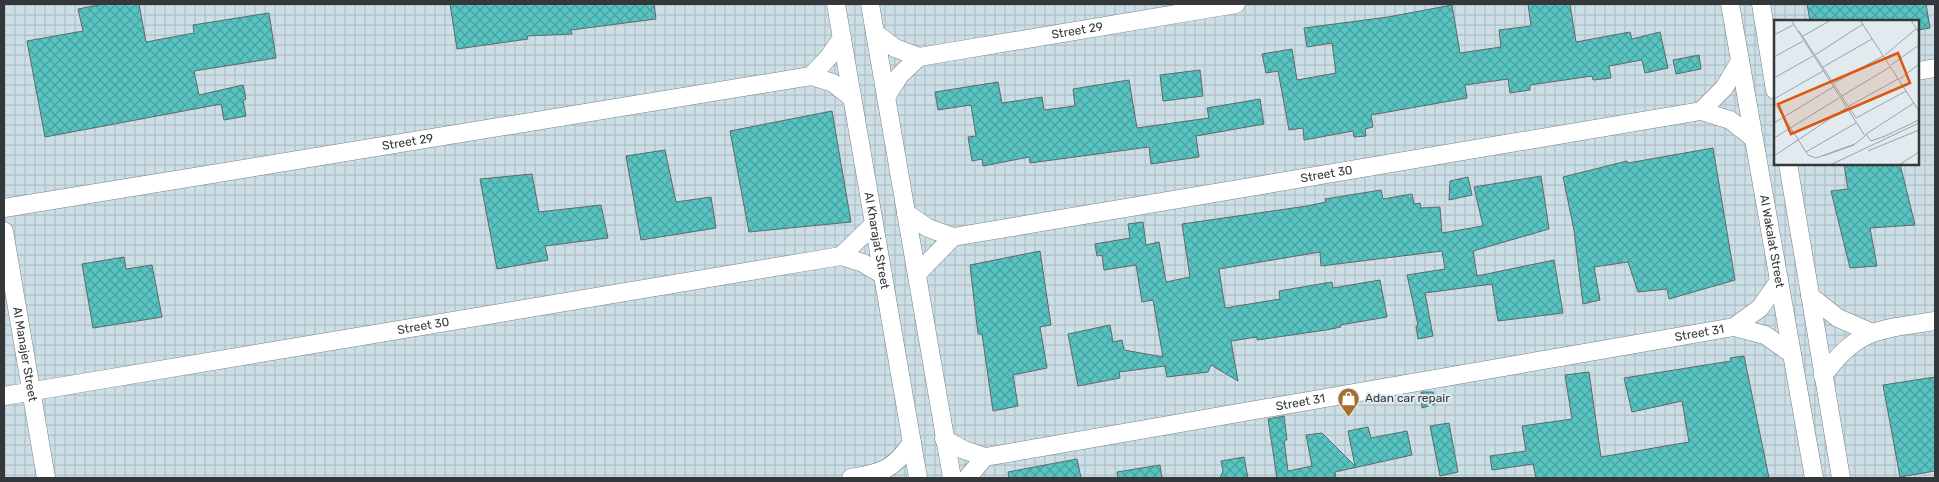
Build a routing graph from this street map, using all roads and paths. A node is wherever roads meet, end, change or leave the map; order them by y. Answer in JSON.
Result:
{"nodes":[{"id":1,"x":836,"y":4,"type":"edge"},
{"id":2,"x":870,"y":4,"type":"edge"},
{"id":3,"x":1236,"y":4,"type":"edge"},
{"id":4,"x":1730,"y":4,"type":"edge"},
{"id":5,"x":1760,"y":4,"type":"edge"},
{"id":6,"x":875,"y":33,"type":"junction"},
{"id":7,"x":842,"y":38,"type":"junction"},
{"id":8,"x":919,"y":57,"type":"junction"},
{"id":9,"x":1740,"y":61,"type":"junction"},
{"id":10,"x":1773,"y":62,"type":"edge"},
{"id":11,"x":1935,"y":68,"type":"edge"},
{"id":12,"x":1919,"y":71,"type":"edge"},
{"id":13,"x":811,"y":76,"type":"junction"},
{"id":14,"x":1774,"y":76,"type":"edge"},
{"id":15,"x":886,"y":97,"type":"junction"},
{"id":16,"x":852,"y":98,"type":"junction"},
{"id":17,"x":1702,"y":111,"type":"junction"},
{"id":18,"x":1753,"y":138,"type":"junction"},
{"id":19,"x":1788,"y":165,"type":"edge"},
{"id":20,"x":4,"y":208,"type":"edge"},
{"id":21,"x":906,"y":213,"type":"junction"},
{"id":22,"x":874,"y":224,"type":"junction"},
{"id":23,"x":4,"y":231,"type":"edge"},
{"id":24,"x":953,"y":237,"type":"junction"},
{"id":25,"x":842,"y":256,"type":"junction"},
{"id":26,"x":917,"y":274,"type":"junction"},
{"id":27,"x":883,"y":275,"type":"junction"},
{"id":28,"x":1779,"y":281,"type":"junction"},
{"id":29,"x":1810,"y":296,"type":"junction"},
{"id":30,"x":1935,"y":321,"type":"edge"},
{"id":31,"x":1734,"y":327,"type":"junction"},
{"id":32,"x":1870,"y":332,"type":"junction"},
{"id":33,"x":1792,"y":354,"type":"junction"},
{"id":34,"x":1823,"y":376,"type":"junction"},
{"id":35,"x":30,"y":392,"type":"junction"},
{"id":36,"x":4,"y":396,"type":"edge"},
{"id":37,"x":944,"y":439,"type":"junction"},
{"id":38,"x":912,"y":442,"type":"junction"},
{"id":39,"x":985,"y":457,"type":"junction"},
{"id":40,"x":888,"y":476,"type":"edge"},
{"id":41,"x":46,"y":478,"type":"edge"},
{"id":42,"x":851,"y":478,"type":"edge"},
{"id":43,"x":918,"y":478,"type":"edge"},
{"id":44,"x":952,"y":478,"type":"edge"},
{"id":45,"x":967,"y":478,"type":"edge"},
{"id":46,"x":1814,"y":478,"type":"edge"},
{"id":47,"x":1841,"y":478,"type":"edge"}],
"edges":[{"from":1,"to":7,"type":"street","name":"Al Kharajat Street"},
{"from":2,"to":6,"type":"street"},
{"from":3,"to":8,"type":"street","name":"Street 29"},
{"from":4,"to":9,"type":"street","name":"Al Wakalat Street"},
{"from":5,"to":10,"type":"street"},
{"from":6,"to":8,"type":"street"},
{"from":6,"to":15,"type":"street"},
{"from":7,"to":13,"type":"street"},
{"from":7,"to":16,"type":"street","name":"Al Kharajat Street"},
{"from":8,"to":15,"type":"street"},
{"from":9,"to":17,"type":"street"},
{"from":9,"to":18,"type":"street","name":"Al Wakalat Street"},
{"from":10,"to":14,"type":"street"},
{"from":11,"to":12,"type":"street"},
{"from":13,"to":16,"type":"street","name":"Street 29"},
{"from":13,"to":20,"type":"street","name":"Street 29"},
{"from":15,"to":21,"type":"street"},
{"from":16,"to":22,"type":"street","name":"Al Kharajat Street"},
{"from":17,"to":18,"type":"street","name":"Street 30"},
{"from":17,"to":24,"type":"street","name":"Street 30"},
{"from":18,"to":28,"type":"street","name":"Al Wakalat Street"},
{"from":19,"to":29,"type":"street"},
{"from":21,"to":24,"type":"street","name":"Street 30"},
{"from":21,"to":26,"type":"street"},
{"from":22,"to":25,"type":"street"},
{"from":22,"to":27,"type":"street","name":"Al Kharajat Street"},
{"from":23,"to":35,"type":"street","name":"Al Manajer Street"},
{"from":24,"to":26,"type":"street"},
{"from":25,"to":27,"type":"street","name":"Street 30"},
{"from":25,"to":35,"type":"street","name":"Street 30"},
{"from":26,"to":37,"type":"street"},
{"from":27,"to":38,"type":"street","name":"Al Kharajat Street"},
{"from":28,"to":31,"type":"street","name":"Street 31"},
{"from":28,"to":33,"type":"street","name":"Al Wakalat Street"},
{"from":29,"to":32,"type":"street"},
{"from":29,"to":34,"type":"street"},
{"from":30,"to":32,"type":"street"},
{"from":31,"to":33,"type":"street","name":"Street 31"},
{"from":31,"to":39,"type":"street","name":"Street 31"},
{"from":32,"to":34,"type":"street"},
{"from":33,"to":46,"type":"street","name":"Al Wakalat Street"},
{"from":34,"to":47,"type":"street"},
{"from":35,"to":36,"type":"street","name":"Street 30"},
{"from":35,"to":41,"type":"street","name":"Al Manajer Street"},
{"from":37,"to":39,"type":"street","name":"Street 31"},
{"from":37,"to":44,"type":"street"},
{"from":38,"to":40,"type":"street"},
{"from":38,"to":43,"type":"street","name":"Al Kharajat Street"},
{"from":39,"to":45,"type":"street"},
{"from":40,"to":42,"type":"street"}]}
